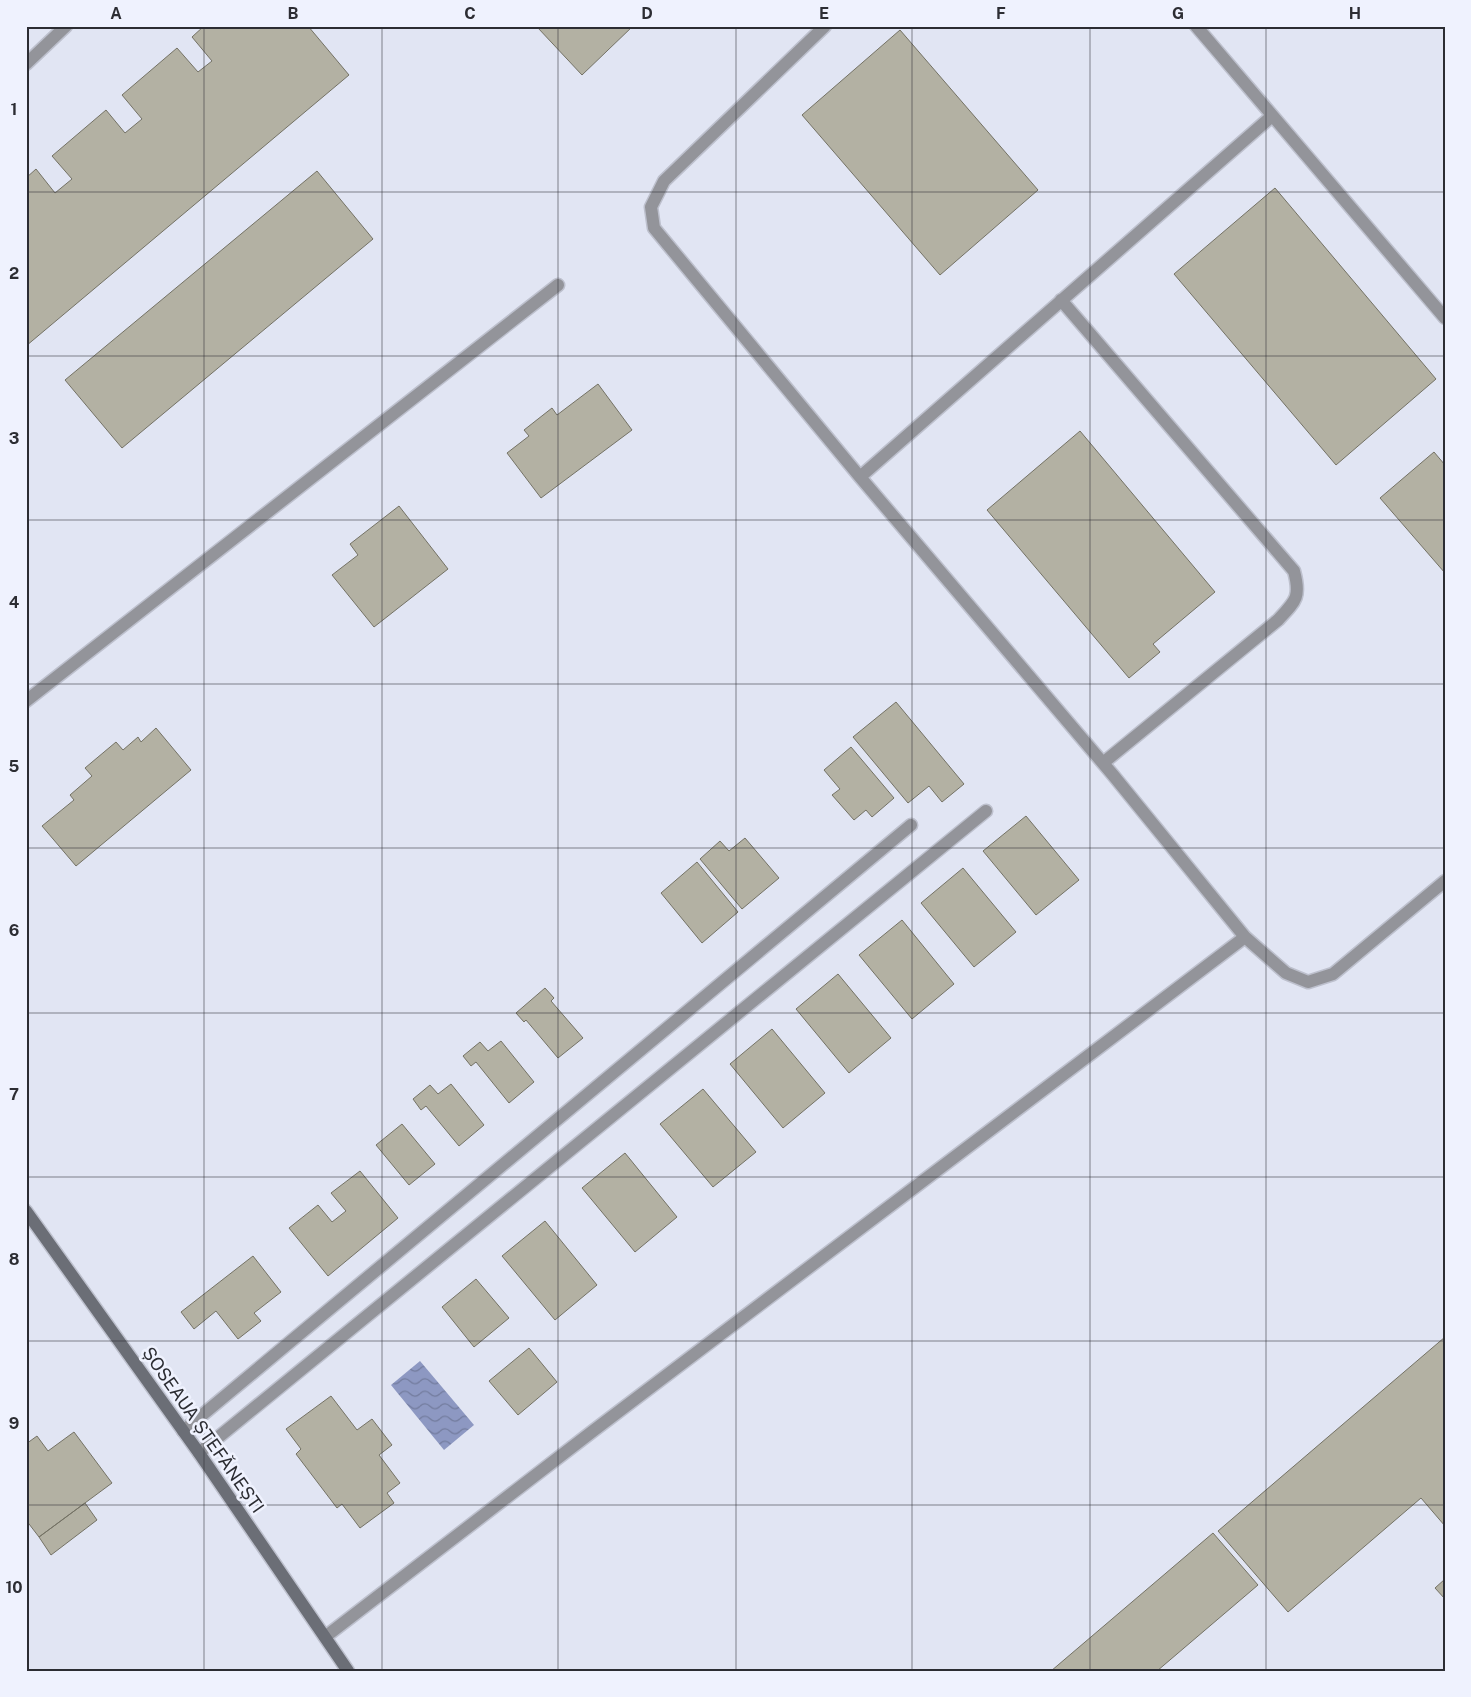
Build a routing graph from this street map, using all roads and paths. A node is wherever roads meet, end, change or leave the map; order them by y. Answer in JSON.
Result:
{"nodes":[{"id":1,"x":66,"y":26,"type":"edge"},
{"id":2,"x":825,"y":26,"type":"edge"},
{"id":3,"x":1196,"y":26,"type":"edge"},
{"id":4,"x":26,"y":64,"type":"edge"},
{"id":5,"x":1272,"y":116,"type":"junction"},
{"id":6,"x":558,"y":284,"type":"dead end"},
{"id":7,"x":1061,"y":300,"type":"junction"},
{"id":8,"x":1445,"y":318,"type":"edge"},
{"id":9,"x":860,"y":477,"type":"junction"},
{"id":10,"x":26,"y":701,"type":"edge"},
{"id":11,"x":1103,"y":763,"type":"junction"},
{"id":12,"x":986,"y":811,"type":"dead end"},
{"id":13,"x":911,"y":825,"type":"dead end"},
{"id":14,"x":1445,"y":881,"type":"edge"},
{"id":15,"x":1245,"y":937,"type":"junction"},
{"id":16,"x":26,"y":1211,"type":"edge"},
{"id":17,"x":184,"y":1431,"type":"junction"},
{"id":18,"x":199,"y":1453,"type":"junction"},
{"id":19,"x":325,"y":1637,"type":"junction"},
{"id":20,"x":348,"y":1671,"type":"edge"}],
"edges":[{"from":1,"to":4,"type":"street"},
{"from":2,"to":9,"type":"street"},
{"from":3,"to":5,"type":"street"},
{"from":5,"to":7,"type":"street"},
{"from":5,"to":8,"type":"street"},
{"from":6,"to":10,"type":"street"},
{"from":7,"to":9,"type":"street"},
{"from":7,"to":11,"type":"street"},
{"from":9,"to":11,"type":"street"},
{"from":11,"to":15,"type":"street"},
{"from":12,"to":18,"type":"street"},
{"from":13,"to":17,"type":"street"},
{"from":14,"to":15,"type":"street"},
{"from":15,"to":19,"type":"street"},
{"from":16,"to":17,"type":"main road","name":"ȘOSEAUA ȘTEFĂNEȘTI"},
{"from":17,"to":18,"type":"main road","name":"ȘOSEAUA ȘTEFĂNEȘTI"},
{"from":18,"to":19,"type":"main road","name":"ȘOSEAUA ȘTEFĂNEȘTI"},
{"from":19,"to":20,"type":"main road","name":"ȘOSEAUA ȘTEFĂNEȘTI"}]}
